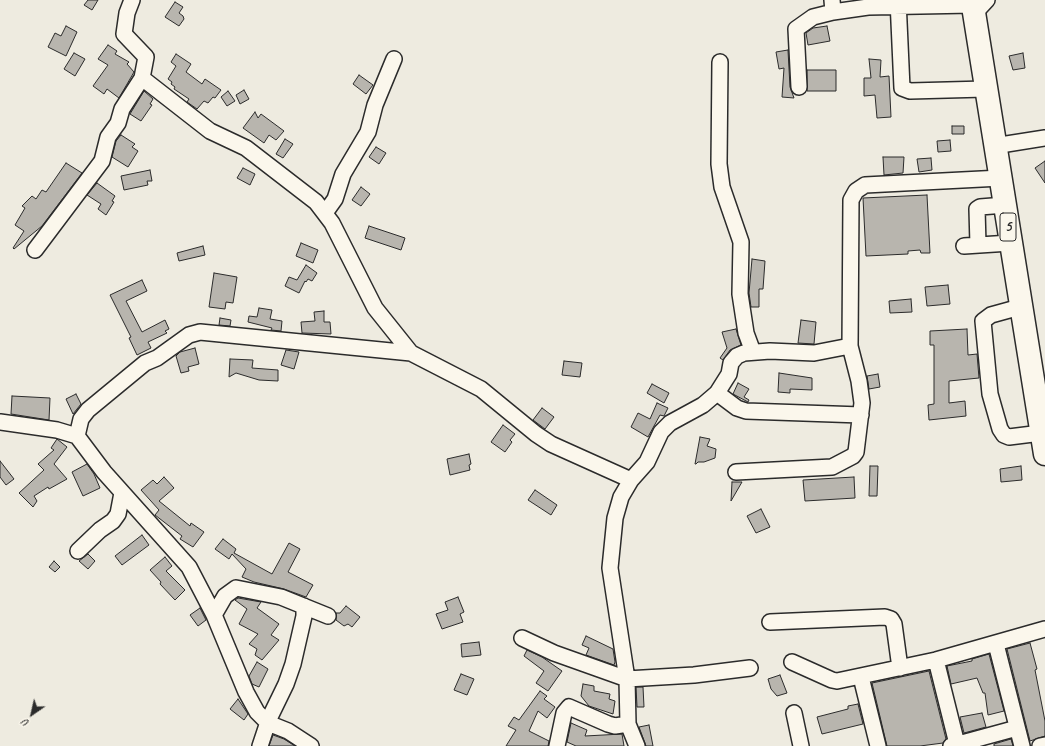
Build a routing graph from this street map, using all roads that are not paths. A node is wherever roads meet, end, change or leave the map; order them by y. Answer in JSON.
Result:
{"nodes":[{"id":1,"x":132,"y":0,"type":"edge"},
{"id":2,"x":899,"y":3,"type":"edge"},
{"id":3,"x":976,"y":5,"type":"edge"},
{"id":4,"x":833,"y":6,"type":"edge"},
{"id":5,"x":394,"y":59,"type":"dead end"},
{"id":6,"x":720,"y":62,"type":"dead end"},
{"id":7,"x":142,"y":78,"type":"junction"},
{"id":8,"x":798,"y":87,"type":"dead end"},
{"id":9,"x":985,"y":89,"type":"junction"},
{"id":10,"x":1045,"y":138,"type":"edge"},
{"id":11,"x":994,"y":146,"type":"junction"},
{"id":12,"x":1001,"y":178,"type":"junction"},
{"id":13,"x":1005,"y":205,"type":"junction"},
{"id":14,"x":325,"y":213,"type":"junction"},
{"id":15,"x":1010,"y":243,"type":"junction"},
{"id":16,"x":35,"y":250,"type":"dead end"},
{"id":17,"x":1020,"y":307,"type":"junction"},
{"id":18,"x":850,"y":346,"type":"junction"},
{"id":19,"x":753,"y":352,"type":"junction"},
{"id":20,"x":411,"y":353,"type":"junction"},
{"id":21,"x":717,"y":393,"type":"junction"},
{"id":22,"x":861,"y":414,"type":"junction"},
{"id":23,"x":0,"y":422,"type":"edge"},
{"id":24,"x":77,"y":436,"type":"junction"},
{"id":25,"x":1043,"y":443,"type":"edge"},
{"id":26,"x":736,"y":472,"type":"dead end"},
{"id":27,"x":631,"y":480,"type":"junction"},
{"id":28,"x":122,"y":493,"type":"junction"},
{"id":29,"x":78,"y":551,"type":"dead end"},
{"id":30,"x":304,"y":606,"type":"junction"},
{"id":31,"x":214,"y":614,"type":"junction"},
{"id":32,"x":328,"y":616,"type":"dead end"},
{"id":33,"x":770,"y":622,"type":"dead end"},
{"id":34,"x":1045,"y":629,"type":"edge"},
{"id":35,"x":522,"y":638,"type":"dead end"},
{"id":36,"x":996,"y":644,"type":"junction"},
{"id":37,"x":936,"y":660,"type":"junction"},
{"id":38,"x":792,"y":662,"type":"dead end"},
{"id":39,"x":750,"y":668,"type":"dead end"},
{"id":40,"x":900,"y":668,"type":"junction"},
{"id":41,"x":861,"y":677,"type":"junction"},
{"id":42,"x":627,"y":679,"type":"junction"},
{"id":43,"x":794,"y":713,"type":"dead end"},
{"id":44,"x":268,"y":723,"type":"junction"},
{"id":45,"x":628,"y":724,"type":"junction"},
{"id":46,"x":1018,"y":728,"type":"junction"},
{"id":47,"x":954,"y":745,"type":"edge"},
{"id":48,"x":1045,"y":745,"type":"edge"},
{"id":49,"x":260,"y":746,"type":"edge"},
{"id":50,"x":311,"y":746,"type":"edge"},
{"id":51,"x":556,"y":746,"type":"edge"},
{"id":52,"x":637,"y":746,"type":"edge"},
{"id":53,"x":801,"y":746,"type":"edge"},
{"id":54,"x":878,"y":746,"type":"edge"},
{"id":55,"x":1022,"y":746,"type":"edge"},
{"id":56,"x":1040,"y":746,"type":"edge"}],
"edges":[{"from":1,"to":7,"type":"street"},
{"from":2,"to":3,"type":"street"},
{"from":2,"to":4,"type":"street"},
{"from":2,"to":9,"type":"street"},
{"from":3,"to":9,"type":"highway","number":"5"},
{"from":4,"to":8,"type":"street"},
{"from":5,"to":14,"type":"street"},
{"from":6,"to":19,"type":"street"},
{"from":7,"to":14,"type":"street"},
{"from":7,"to":16,"type":"street"},
{"from":9,"to":11,"type":"highway","number":"5"},
{"from":10,"to":11,"type":"street"},
{"from":11,"to":12,"type":"highway","number":"5"},
{"from":12,"to":13,"type":"highway","number":"5"},
{"from":12,"to":18,"type":"street"},
{"from":13,"to":15,"type":"highway","number":"5"},
{"from":13,"to":15,"type":"street"},
{"from":14,"to":20,"type":"street"},
{"from":15,"to":17,"type":"highway","number":"5"},
{"from":17,"to":25,"type":"highway","number":"5"},
{"from":17,"to":25,"type":"street"},
{"from":18,"to":19,"type":"street"},
{"from":18,"to":22,"type":"street"},
{"from":19,"to":21,"type":"street"},
{"from":20,"to":24,"type":"street"},
{"from":20,"to":27,"type":"street"},
{"from":21,"to":22,"type":"street"},
{"from":21,"to":27,"type":"street"},
{"from":22,"to":26,"type":"street"},
{"from":23,"to":24,"type":"street"},
{"from":24,"to":28,"type":"street"},
{"from":27,"to":42,"type":"street"},
{"from":28,"to":29,"type":"street"},
{"from":28,"to":31,"type":"street"},
{"from":30,"to":31,"type":"street"},
{"from":30,"to":32,"type":"street"},
{"from":30,"to":44,"type":"street"},
{"from":31,"to":44,"type":"street"},
{"from":33,"to":40,"type":"street"},
{"from":34,"to":36,"type":"street"},
{"from":35,"to":42,"type":"street"},
{"from":36,"to":37,"type":"street"},
{"from":36,"to":46,"type":"street"},
{"from":37,"to":40,"type":"street"},
{"from":37,"to":47,"type":"street"},
{"from":38,"to":41,"type":"street"},
{"from":39,"to":42,"type":"street"},
{"from":40,"to":41,"type":"street"},
{"from":41,"to":54,"type":"street"},
{"from":42,"to":45,"type":"street"},
{"from":43,"to":53,"type":"street"},
{"from":44,"to":49,"type":"street"},
{"from":44,"to":50,"type":"street"},
{"from":45,"to":51,"type":"street"},
{"from":45,"to":52,"type":"street"},
{"from":46,"to":47,"type":"street"},
{"from":46,"to":55,"type":"street"},
{"from":48,"to":56,"type":"street"}]}
